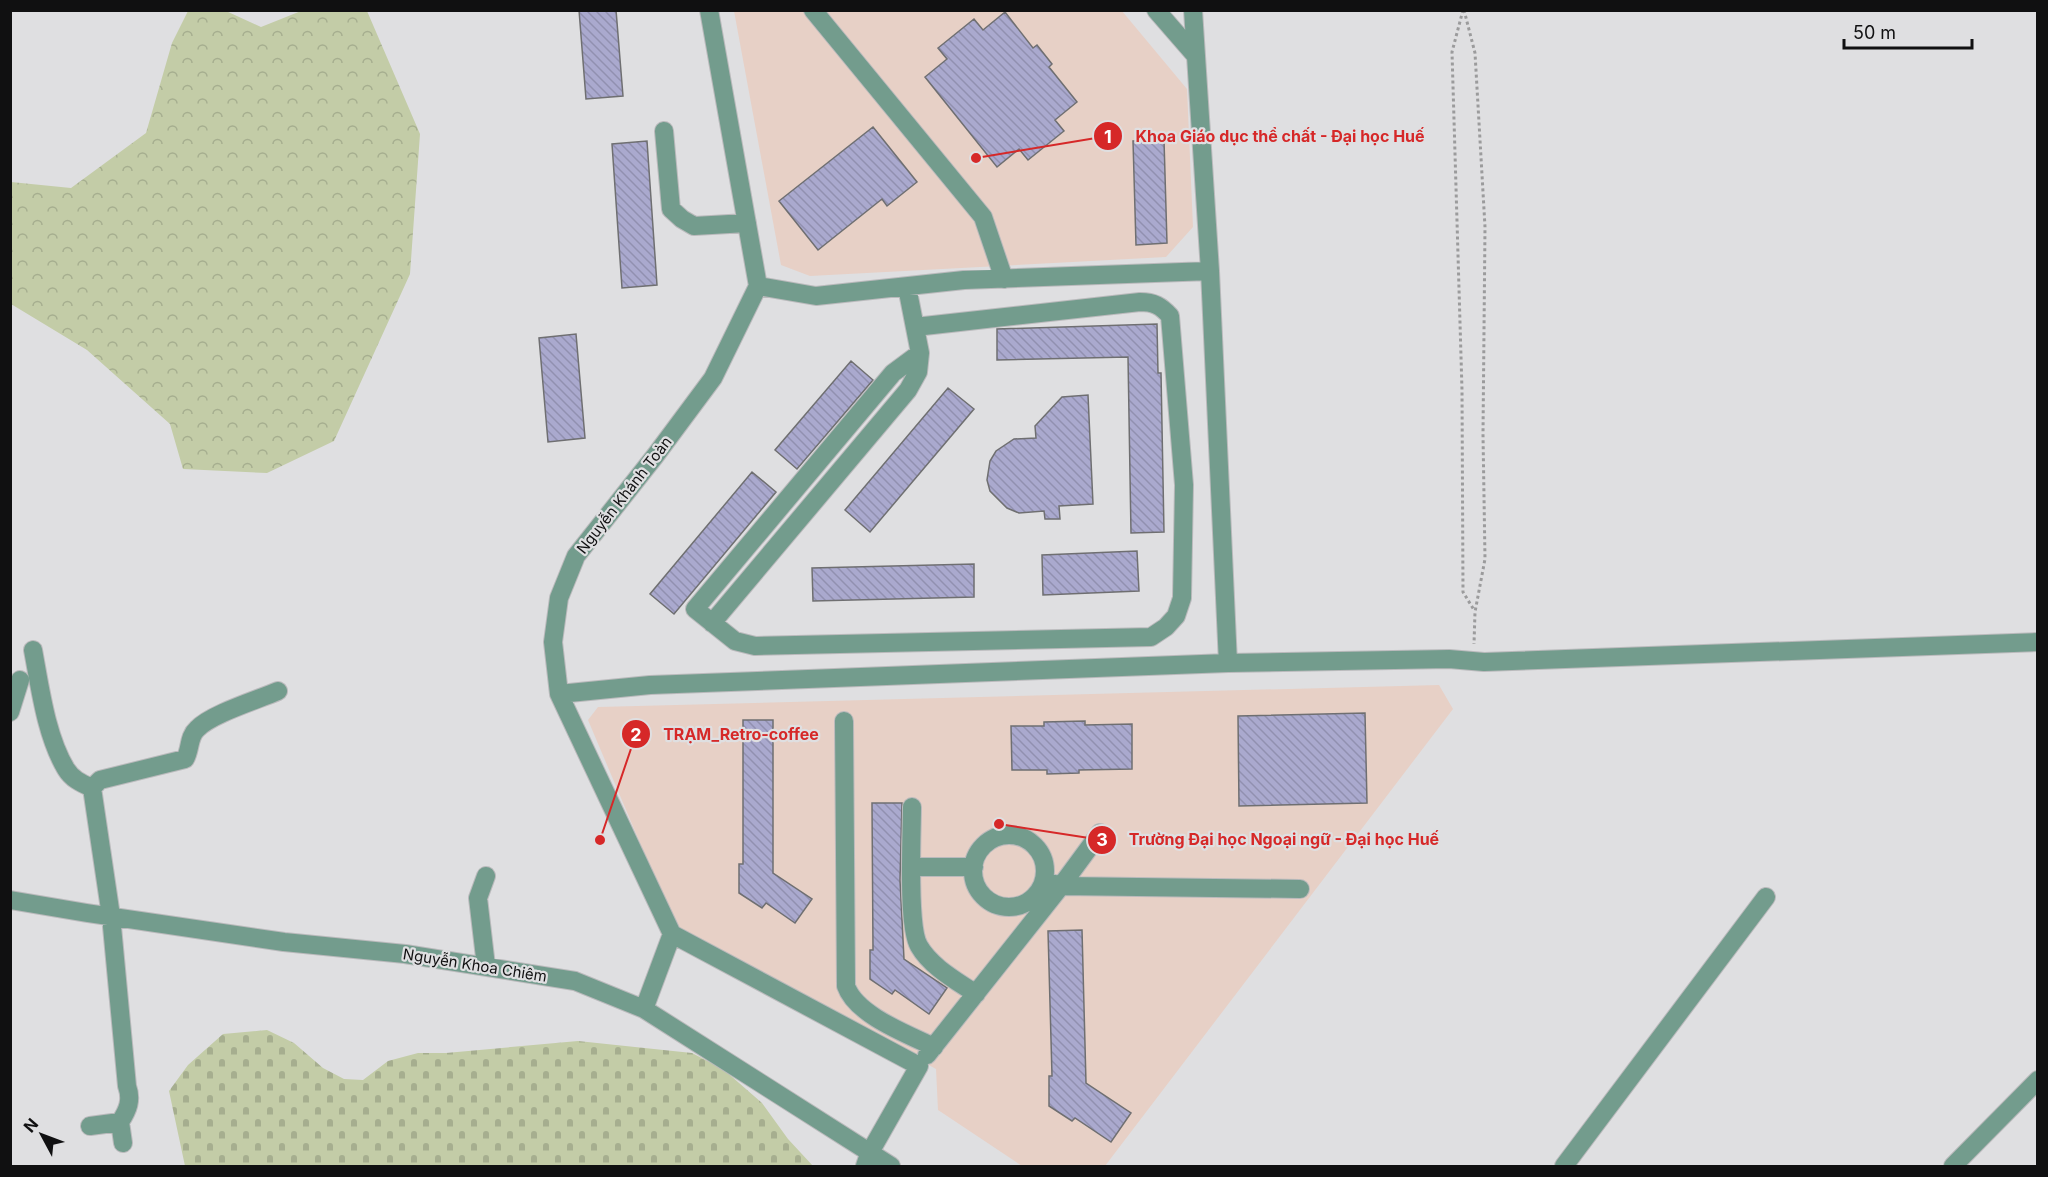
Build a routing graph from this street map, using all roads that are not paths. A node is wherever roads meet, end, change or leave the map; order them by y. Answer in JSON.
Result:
{"nodes":[{"id":1,"x":709,"y":10,"type":"edge"},
{"id":2,"x":813,"y":10,"type":"edge"},
{"id":3,"x":1156,"y":10,"type":"edge"},
{"id":4,"x":1193,"y":10,"type":"edge"},
{"id":5,"x":1196,"y":56,"type":"junction"},
{"id":6,"x":664,"y":131,"type":"dead end"},
{"id":7,"x":747,"y":223,"type":"junction"},
{"id":8,"x":1210,"y":271,"type":"junction"},
{"id":9,"x":1004,"y":279,"type":"junction"},
{"id":10,"x":758,"y":286,"type":"junction"},
{"id":11,"x":907,"y":286,"type":"junction"},
{"id":12,"x":915,"y":327,"type":"junction"},
{"id":13,"x":2037,"y":642,"type":"edge"},
{"id":14,"x":33,"y":650,"type":"dead end"},
{"id":15,"x":1228,"y":663,"type":"junction"},
{"id":16,"x":15,"y":679,"type":"edge"},
{"id":17,"x":39,"y":683,"type":"junction"},
{"id":18,"x":278,"y":691,"type":"dead end"},
{"id":19,"x":559,"y":694,"type":"junction"},
{"id":20,"x":10,"y":712,"type":"edge"},
{"id":21,"x":844,"y":721,"type":"dead end"},
{"id":22,"x":92,"y":788,"type":"junction"},
{"id":23,"x":912,"y":807,"type":"dead end"},
{"id":24,"x":1100,"y":832,"type":"dead end"},
{"id":25,"x":912,"y":867,"type":"junction"},
{"id":26,"x":974,"y":867,"type":"junction"},
{"id":27,"x":486,"y":876,"type":"dead end"},
{"id":28,"x":1053,"y":884,"type":"junction"},
{"id":29,"x":1300,"y":889,"type":"dead end"},
{"id":30,"x":1766,"y":897,"type":"dead end"},
{"id":31,"x":10,"y":900,"type":"edge"},
{"id":32,"x":111,"y":916,"type":"junction"},
{"id":33,"x":672,"y":934,"type":"junction"},
{"id":34,"x":486,"y":966,"type":"junction"},
{"id":35,"x":976,"y":994,"type":"junction"},
{"id":36,"x":644,"y":1009,"type":"junction"},
{"id":37,"x":933,"y":1047,"type":"junction"},
{"id":38,"x":919,"y":1066,"type":"junction"},
{"id":39,"x":2037,"y":1080,"type":"edge"},
{"id":40,"x":120,"y":1122,"type":"junction"},
{"id":41,"x":90,"y":1126,"type":"dead end"},
{"id":42,"x":123,"y":1143,"type":"dead end"},
{"id":43,"x":867,"y":1160,"type":"edge"},
{"id":44,"x":891,"y":1167,"type":"edge"},
{"id":45,"x":1564,"y":1167,"type":"edge"},
{"id":46,"x":1953,"y":1167,"type":"edge"}],
"edges":[{"from":1,"to":7,"type":"street"},
{"from":2,"to":9,"type":"street"},
{"from":3,"to":5,"type":"street"},
{"from":4,"to":5,"type":"street"},
{"from":5,"to":8,"type":"street"},
{"from":6,"to":7,"type":"street"},
{"from":7,"to":10,"type":"street"},
{"from":8,"to":9,"type":"street"},
{"from":8,"to":15,"type":"street"},
{"from":9,"to":11,"type":"street"},
{"from":10,"to":11,"type":"street"},
{"from":10,"to":19,"type":"street","name":"Nguyễn Khánh Toàn"},
{"from":11,"to":12,"type":"street"},
{"from":12,"to":12,"type":"street"},
{"from":13,"to":15,"type":"street"},
{"from":14,"to":17,"type":"street"},
{"from":15,"to":19,"type":"street"},
{"from":16,"to":17,"type":"street"},
{"from":16,"to":20,"type":"street"},
{"from":17,"to":22,"type":"street"},
{"from":18,"to":22,"type":"street"},
{"from":19,"to":33,"type":"street","name":"Nguyễn Khánh Toàn"},
{"from":21,"to":37,"type":"street"},
{"from":22,"to":32,"type":"street"},
{"from":23,"to":25,"type":"street"},
{"from":24,"to":28,"type":"street"},
{"from":25,"to":26,"type":"street"},
{"from":25,"to":35,"type":"street"},
{"from":26,"to":28,"type":"street"},
{"from":26,"to":28,"type":"street"},
{"from":27,"to":34,"type":"street"},
{"from":28,"to":29,"type":"street"},
{"from":28,"to":35,"type":"street"},
{"from":30,"to":45,"type":"street"},
{"from":31,"to":32,"type":"street","name":"Nguyễn Khoa Chiêm"},
{"from":32,"to":34,"type":"street","name":"Nguyễn Khoa Chiêm"},
{"from":32,"to":40,"type":"street"},
{"from":33,"to":36,"type":"street"},
{"from":33,"to":38,"type":"street"},
{"from":34,"to":36,"type":"street","name":"Nguyễn Khoa Chiêm"},
{"from":35,"to":37,"type":"street"},
{"from":36,"to":43,"type":"street","name":"Nguyễn Khoa Chiêm"},
{"from":37,"to":38,"type":"street"},
{"from":38,"to":43,"type":"street"},
{"from":39,"to":46,"type":"street"},
{"from":40,"to":41,"type":"street"},
{"from":40,"to":42,"type":"street"},
{"from":43,"to":44,"type":"street","name":"Nguyễn Khoa Chiêm"}]}
